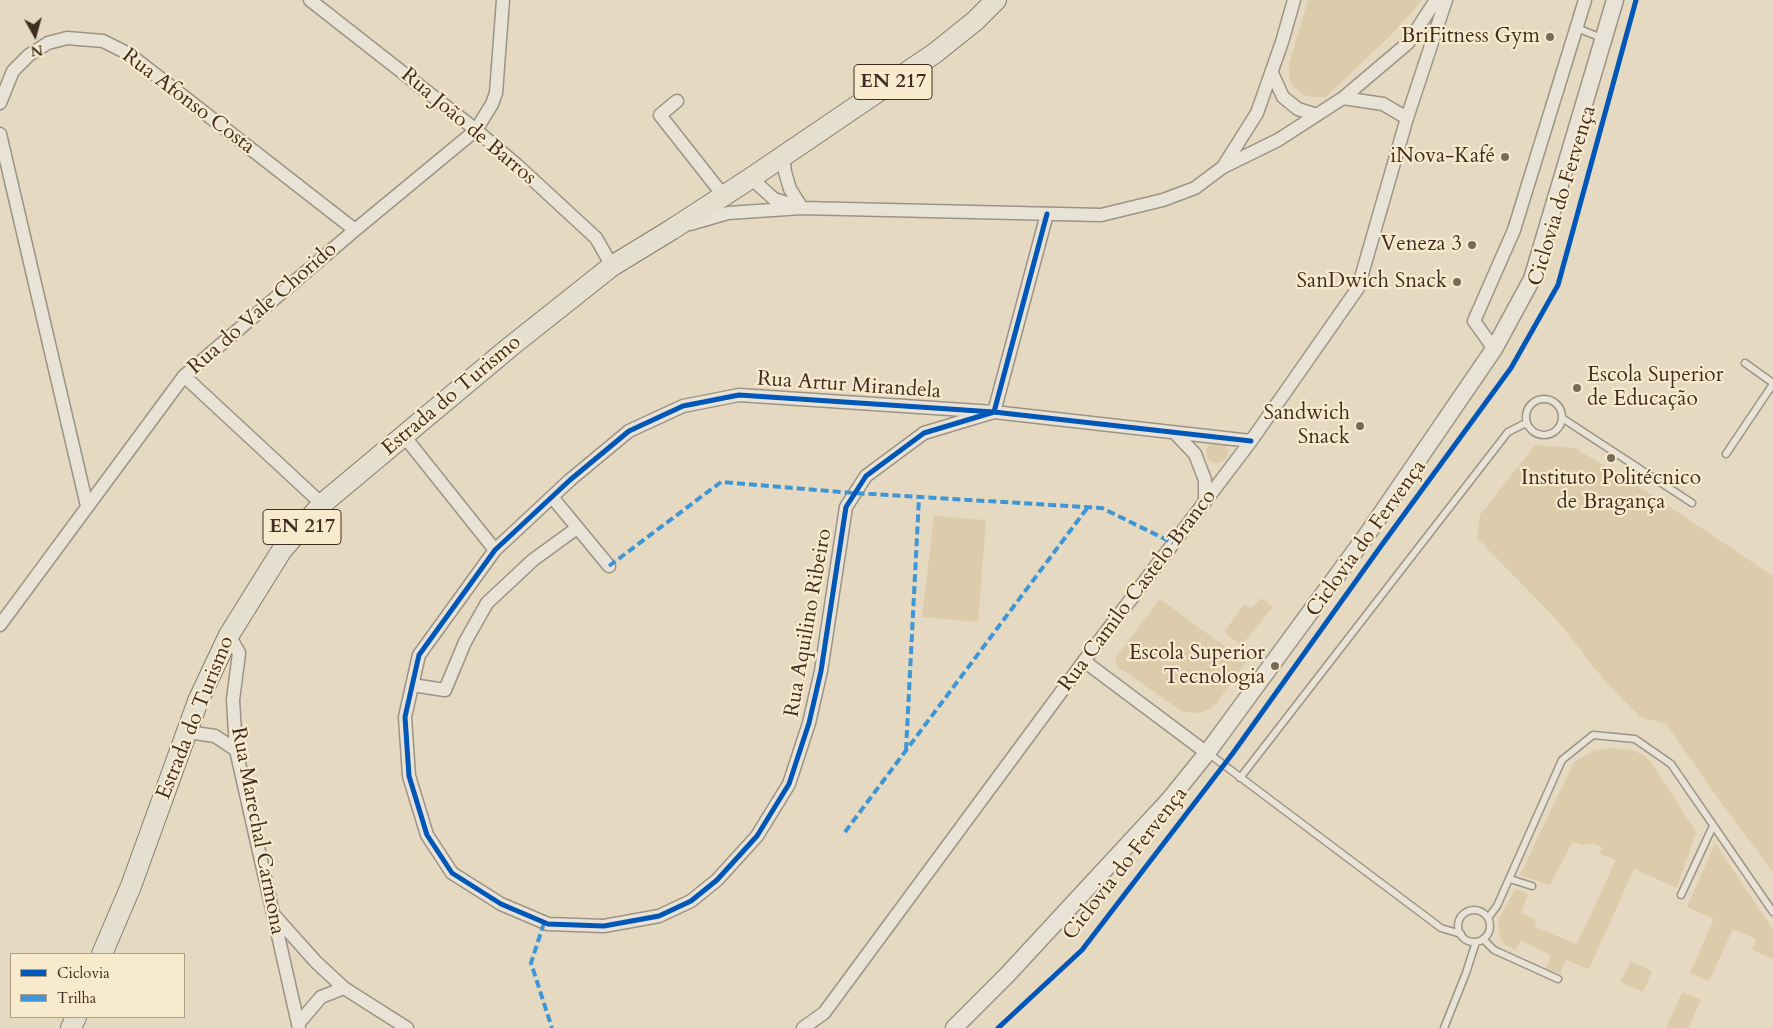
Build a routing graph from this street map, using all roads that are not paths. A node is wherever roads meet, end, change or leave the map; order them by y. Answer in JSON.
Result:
{"nodes":[{"id":1,"x":310,"y":0,"type":"edge"},
{"id":2,"x":502,"y":0,"type":"edge"},
{"id":3,"x":997,"y":0,"type":"edge"},
{"id":4,"x":1294,"y":0,"type":"edge"},
{"id":5,"x":1436,"y":0,"type":"edge"},
{"id":6,"x":1446,"y":0,"type":"edge"},
{"id":7,"x":1585,"y":0,"type":"edge"},
{"id":8,"x":1615,"y":0,"type":"edge"},
{"id":9,"x":1577,"y":28,"type":"junction"},
{"id":10,"x":1604,"y":38,"type":"junction"},
{"id":11,"x":1272,"y":73,"type":"junction"},
{"id":12,"x":1343,"y":98,"type":"junction"},
{"id":13,"x":678,"y":101,"type":"dead end"},
{"id":14,"x":0,"y":104,"type":"edge"},
{"id":15,"x":1317,"y":114,"type":"junction"},
{"id":16,"x":1407,"y":118,"type":"junction"},
{"id":17,"x":476,"y":130,"type":"junction"},
{"id":18,"x":0,"y":134,"type":"edge"},
{"id":19,"x":783,"y":155,"type":"junction"},
{"id":20,"x":1223,"y":167,"type":"junction"},
{"id":21,"x":751,"y":178,"type":"junction"},
{"id":22,"x":723,"y":195,"type":"junction"},
{"id":23,"x":802,"y":208,"type":"junction"},
{"id":24,"x":1047,"y":214,"type":"junction"},
{"id":25,"x":355,"y":230,"type":"junction"},
{"id":26,"x":670,"y":230,"type":"junction"},
{"id":27,"x":612,"y":266,"type":"junction"},
{"id":28,"x":1494,"y":349,"type":"junction"},
{"id":29,"x":1745,"y":363,"type":"dead end"},
{"id":30,"x":184,"y":376,"type":"junction"},
{"id":31,"x":1773,"y":383,"type":"edge"},
{"id":32,"x":994,"y":412,"type":"junction"},
{"id":33,"x":1562,"y":418,"type":"junction"},
{"id":34,"x":1526,"y":425,"type":"junction"},
{"id":35,"x":1175,"y":433,"type":"junction"},
{"id":36,"x":404,"y":436,"type":"junction"},
{"id":37,"x":1250,"y":441,"type":"junction"},
{"id":38,"x":1726,"y":454,"type":"dead end"},
{"id":39,"x":552,"y":497,"type":"junction"},
{"id":40,"x":1206,"y":501,"type":"junction"},
{"id":41,"x":1692,"y":503,"type":"dead end"},
{"id":42,"x":322,"y":504,"type":"junction"},
{"id":43,"x":87,"y":506,"type":"junction"},
{"id":44,"x":577,"y":528,"type":"junction"},
{"id":45,"x":495,"y":550,"type":"junction"},
{"id":46,"x":609,"y":566,"type":"dead end"},
{"id":47,"x":0,"y":625,"type":"edge"},
{"id":48,"x":229,"y":635,"type":"junction"},
{"id":49,"x":1084,"y":661,"type":"junction"},
{"id":50,"x":412,"y":685,"type":"junction"},
{"id":51,"x":188,"y":732,"type":"junction"},
{"id":52,"x":236,"y":750,"type":"junction"},
{"id":53,"x":1207,"y":753,"type":"junction"},
{"id":54,"x":1240,"y":778,"type":"junction"},
{"id":55,"x":1713,"y":826,"type":"junction"},
{"id":56,"x":1510,"y":879,"type":"junction"},
{"id":57,"x":1532,"y":886,"type":"dead end"},
{"id":58,"x":1681,"y":895,"type":"dead end"},
{"id":59,"x":271,"y":912,"type":"junction"},
{"id":60,"x":1773,"y":912,"type":"edge"},
{"id":61,"x":1488,"y":918,"type":"junction"},
{"id":62,"x":1461,"y":934,"type":"junction"},
{"id":63,"x":1479,"y":940,"type":"junction"},
{"id":64,"x":102,"y":953,"type":"edge"},
{"id":65,"x":1558,"y":979,"type":"dead end"},
{"id":66,"x":344,"y":988,"type":"junction"},
{"id":67,"x":299,"y":1026,"type":"edge"},
{"id":68,"x":407,"y":1028,"type":"edge"},
{"id":69,"x":803,"y":1028,"type":"edge"},
{"id":70,"x":954,"y":1028,"type":"edge"},
{"id":71,"x":1444,"y":1028,"type":"edge"}],
"edges":[{"from":1,"to":17,"type":"street","name":"Rua João de Barros"},
{"from":2,"to":17,"type":"street","name":"Rua do Vale Chorido"},
{"from":3,"to":19,"type":"main road","name":"Estrada do Turismo","number":"EN 217"},
{"from":4,"to":11,"type":"street"},
{"from":5,"to":12,"type":"street"},
{"from":6,"to":16,"type":"street","name":"Rua Camilo Castelo Branco"},
{"from":7,"to":9,"type":"street"},
{"from":8,"to":10,"type":"street"},
{"from":9,"to":10,"type":"lane"},
{"from":9,"to":28,"type":"street"},
{"from":10,"to":28,"type":"street"},
{"from":11,"to":15,"type":"street"},
{"from":11,"to":20,"type":"street"},
{"from":12,"to":15,"type":"street"},
{"from":12,"to":16,"type":"street"},
{"from":13,"to":22,"type":"street"},
{"from":14,"to":25,"type":"street","name":"Rua Afonso Costa"},
{"from":15,"to":20,"type":"street"},
{"from":16,"to":37,"type":"street","name":"Rua Camilo Castelo Branco"},
{"from":17,"to":25,"type":"street","name":"Rua do Vale Chorido"},
{"from":17,"to":27,"type":"street","name":"Rua João de Barros"},
{"from":18,"to":43,"type":"street"},
{"from":19,"to":21,"type":"main road","name":"Estrada do Turismo","number":"EN 217"},
{"from":19,"to":23,"type":"street"},
{"from":20,"to":24,"type":"street"},
{"from":21,"to":22,"type":"main road","name":"Estrada do Turismo","number":"EN 217"},
{"from":21,"to":23,"type":"street"},
{"from":22,"to":26,"type":"main road","name":"Estrada do Turismo","number":"EN 217"},
{"from":23,"to":24,"type":"street"},
{"from":23,"to":26,"type":"street"},
{"from":24,"to":32,"type":"street"},
{"from":25,"to":30,"type":"street","name":"Rua do Vale Chorido"},
{"from":26,"to":27,"type":"main road","name":"Estrada do Turismo","number":"EN 217"},
{"from":27,"to":36,"type":"main road","name":"Estrada do Turismo","number":"EN 217"},
{"from":28,"to":53,"type":"street"},
{"from":29,"to":31,"type":"lane"},
{"from":30,"to":42,"type":"street"},
{"from":30,"to":43,"type":"street","name":"Rua do Vale Chorido"},
{"from":31,"to":38,"type":"lane"},
{"from":32,"to":35,"type":"street","name":"Rua Artur Mirandela"},
{"from":32,"to":39,"type":"street","name":"Rua Artur Mirandela"},
{"from":32,"to":50,"type":"street","name":"Rua Aquilino Ribeiro"},
{"from":33,"to":34,"type":"lane"},
{"from":33,"to":34,"type":"lane"},
{"from":33,"to":41,"type":"lane"},
{"from":34,"to":54,"type":"lane"},
{"from":35,"to":37,"type":"street","name":"Rua Artur Mirandela"},
{"from":35,"to":40,"type":"street"},
{"from":36,"to":42,"type":"main road","name":"Estrada do Turismo","number":"EN 217"},
{"from":36,"to":45,"type":"street"},
{"from":37,"to":40,"type":"street","name":"Rua Camilo Castelo Branco"},
{"from":39,"to":44,"type":"street"},
{"from":39,"to":45,"type":"street","name":"Rua Artur Mirandela"},
{"from":40,"to":49,"type":"street","name":"Rua Camilo Castelo Branco"},
{"from":42,"to":48,"type":"main road","name":"Estrada do Turismo","number":"EN 217"},
{"from":43,"to":47,"type":"street","name":"Rua do Vale Chorido"},
{"from":44,"to":46,"type":"street"},
{"from":44,"to":50,"type":"street"},
{"from":45,"to":50,"type":"street","name":"Rua Aquilino Ribeiro"},
{"from":48,"to":51,"type":"main road","name":"Estrada do Turismo","number":"EN 217"},
{"from":48,"to":52,"type":"street","name":"Rua Marechal Carmona"},
{"from":49,"to":53,"type":"street"},
{"from":49,"to":69,"type":"street","name":"Rua Camilo Castelo Branco"},
{"from":51,"to":52,"type":"street"},
{"from":51,"to":64,"type":"main road","name":"Estrada do Turismo","number":"EN 217"},
{"from":52,"to":59,"type":"street","name":"Rua Marechal Carmona"},
{"from":53,"to":54,"type":"lane"},
{"from":53,"to":70,"type":"street"},
{"from":54,"to":62,"type":"lane"},
{"from":55,"to":56,"type":"lane"},
{"from":55,"to":58,"type":"lane"},
{"from":55,"to":60,"type":"lane"},
{"from":56,"to":57,"type":"lane"},
{"from":56,"to":61,"type":"lane"},
{"from":59,"to":66,"type":"street"},
{"from":59,"to":67,"type":"street","name":"Rua Marechal Carmona"},
{"from":61,"to":62,"type":"lane"},
{"from":61,"to":63,"type":"lane"},
{"from":62,"to":63,"type":"lane"},
{"from":63,"to":65,"type":"lane"},
{"from":63,"to":71,"type":"lane"},
{"from":66,"to":67,"type":"street"},
{"from":66,"to":68,"type":"street"}]}
